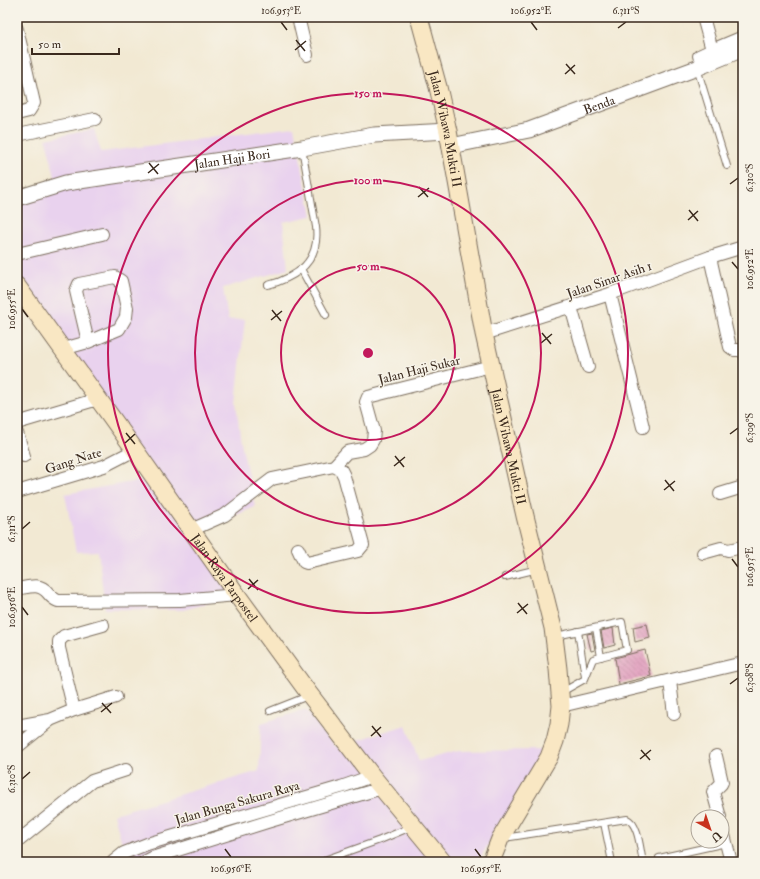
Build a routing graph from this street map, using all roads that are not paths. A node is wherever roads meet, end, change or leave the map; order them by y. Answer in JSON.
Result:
{"nodes":[{"id":1,"x":298,"y":17,"type":"edge"},
{"id":2,"x":419,"y":17,"type":"edge"},
{"id":3,"x":704,"y":17,"type":"edge"},
{"id":4,"x":17,"y":29,"type":"edge"},
{"id":5,"x":743,"y":37,"type":"edge"},
{"id":6,"x":743,"y":49,"type":"edge"},
{"id":7,"x":712,"y":50,"type":"junction"},
{"id":8,"x":307,"y":54,"type":"dead end"},
{"id":9,"x":698,"y":62,"type":"junction"},
{"id":10,"x":17,"y":114,"type":"edge"},
{"id":11,"x":95,"y":119,"type":"dead end"},
{"id":12,"x":17,"y":135,"type":"edge"},
{"id":13,"x":450,"y":139,"type":"junction"},
{"id":14,"x":302,"y":148,"type":"junction"},
{"id":15,"x":727,"y":166,"type":"dead end"},
{"id":16,"x":18,"y":194,"type":"edge"},
{"id":17,"x":102,"y":234,"type":"dead end"},
{"id":18,"x":743,"y":248,"type":"edge"},
{"id":19,"x":17,"y":254,"type":"edge"},
{"id":20,"x":710,"y":257,"type":"junction"},
{"id":21,"x":301,"y":269,"type":"junction"},
{"id":22,"x":268,"y":285,"type":"dead end"},
{"id":23,"x":17,"y":286,"type":"edge"},
{"id":24,"x":610,"y":294,"type":"junction"},
{"id":25,"x":571,"y":307,"type":"junction"},
{"id":26,"x":326,"y":315,"type":"dead end"},
{"id":27,"x":484,"y":334,"type":"junction"},
{"id":28,"x":88,"y":342,"type":"junction"},
{"id":29,"x":63,"y":349,"type":"junction"},
{"id":30,"x":743,"y":352,"type":"edge"},
{"id":31,"x":491,"y":366,"type":"junction"},
{"id":32,"x":588,"y":367,"type":"dead end"},
{"id":33,"x":98,"y":399,"type":"junction"},
{"id":34,"x":17,"y":423,"type":"edge"},
{"id":35,"x":643,"y":427,"type":"dead end"},
{"id":36,"x":17,"y":433,"type":"edge"},
{"id":37,"x":135,"y":450,"type":"junction"},
{"id":38,"x":24,"y":456,"type":"dead end"},
{"id":39,"x":334,"y":466,"type":"junction"},
{"id":40,"x":743,"y":487,"type":"edge"},
{"id":41,"x":17,"y":492,"type":"edge"},
{"id":42,"x":720,"y":494,"type":"dead end"},
{"id":43,"x":191,"y":530,"type":"junction"},
{"id":44,"x":743,"y":547,"type":"edge"},
{"id":45,"x":298,"y":549,"type":"dead end"},
{"id":46,"x":703,"y":553,"type":"dead end"},
{"id":47,"x":538,"y":569,"type":"junction"},
{"id":48,"x":505,"y":577,"type":"dead end"},
{"id":49,"x":17,"y":589,"type":"edge"},
{"id":50,"x":236,"y":595,"type":"junction"},
{"id":51,"x":103,"y":625,"type":"dead end"},
{"id":52,"x":596,"y":628,"type":"junction"},
{"id":53,"x":578,"y":631,"type":"junction"},
{"id":54,"x":554,"y":636,"type":"junction"},
{"id":55,"x":601,"y":657,"type":"junction"},
{"id":56,"x":743,"y":663,"type":"edge"},
{"id":57,"x":585,"y":679,"type":"junction"},
{"id":58,"x":670,"y":681,"type":"junction"},
{"id":59,"x":310,"y":695,"type":"junction"},
{"id":60,"x":116,"y":697,"type":"dead end"},
{"id":61,"x":560,"y":699,"type":"junction"},
{"id":62,"x":74,"y":710,"type":"junction"},
{"id":63,"x":270,"y":712,"type":"dead end"},
{"id":64,"x":674,"y":714,"type":"dead end"},
{"id":65,"x":50,"y":720,"type":"junction"},
{"id":66,"x":17,"y":726,"type":"edge"},
{"id":67,"x":17,"y":747,"type":"edge"},
{"id":68,"x":716,"y":756,"type":"dead end"},
{"id":69,"x":126,"y":770,"type":"dead end"},
{"id":70,"x":377,"y":782,"type":"junction"},
{"id":71,"x":262,"y":809,"type":"junction"},
{"id":72,"x":718,"y":809,"type":"edge"},
{"id":73,"x":267,"y":822,"type":"junction"},
{"id":74,"x":604,"y":823,"type":"junction"},
{"id":75,"x":413,"y":826,"type":"junction"},
{"id":76,"x":500,"y":839,"type":"junction"},
{"id":77,"x":17,"y":842,"type":"edge"},
{"id":78,"x":147,"y":844,"type":"junction"},
{"id":79,"x":699,"y":849,"type":"edge"},
{"id":80,"x":728,"y":849,"type":"edge"},
{"id":81,"x":327,"y":858,"type":"dead end"},
{"id":82,"x":658,"y":858,"type":"dead end"},
{"id":83,"x":148,"y":860,"type":"edge"},
{"id":84,"x":113,"y":862,"type":"edge"},
{"id":85,"x":443,"y":862,"type":"edge"},
{"id":86,"x":491,"y":862,"type":"edge"},
{"id":87,"x":612,"y":862,"type":"edge"},
{"id":88,"x":643,"y":862,"type":"edge"},
{"id":89,"x":731,"y":862,"type":"edge"}],
"edges":[{"from":1,"to":8,"type":"street"},
{"from":2,"to":13,"type":"main road","name":"Jalan Wibawa Mukti II"},
{"from":3,"to":7,"type":"street"},
{"from":4,"to":10,"type":"street"},
{"from":5,"to":7,"type":"street"},
{"from":6,"to":9,"type":"street","name":"Benda"},
{"from":7,"to":9,"type":"street"},
{"from":9,"to":13,"type":"street","name":"Benda"},
{"from":9,"to":15,"type":"lane"},
{"from":11,"to":12,"type":"street"},
{"from":13,"to":14,"type":"street","name":"Jalan Haji Bori"},
{"from":13,"to":27,"type":"main road","name":"Jalan Wibawa Mukti II"},
{"from":14,"to":16,"type":"street","name":"Jalan Haji Bori"},
{"from":14,"to":21,"type":"lane"},
{"from":17,"to":19,"type":"street"},
{"from":18,"to":20,"type":"street","name":"Jalan Sinar Asih 1"},
{"from":20,"to":24,"type":"street","name":"Jalan Sinar Asih 1"},
{"from":20,"to":30,"type":"street"},
{"from":21,"to":22,"type":"lane"},
{"from":21,"to":26,"type":"lane"},
{"from":23,"to":29,"type":"main road","name":"Jalan Raya Parpostel"},
{"from":24,"to":25,"type":"street","name":"Jalan Sinar Asih 1"},
{"from":24,"to":35,"type":"street"},
{"from":25,"to":27,"type":"street","name":"Jalan Sinar Asih 1"},
{"from":25,"to":32,"type":"street"},
{"from":27,"to":31,"type":"main road","name":"Jalan Wibawa Mukti II"},
{"from":28,"to":28,"type":"street"},
{"from":28,"to":29,"type":"street"},
{"from":29,"to":33,"type":"main road","name":"Jalan Raya Parpostel"},
{"from":31,"to":39,"type":"street","name":"Jalan Haji Sukar"},
{"from":31,"to":47,"type":"main road","name":"Jalan Wibawa Mukti II"},
{"from":33,"to":34,"type":"street"},
{"from":33,"to":37,"type":"main road","name":"Jalan Raya Parpostel"},
{"from":36,"to":38,"type":"street"},
{"from":37,"to":41,"type":"street","name":"Gang Nate"},
{"from":37,"to":43,"type":"main road","name":"Jalan Raya Parpostel"},
{"from":39,"to":43,"type":"street"},
{"from":39,"to":45,"type":"street"},
{"from":40,"to":42,"type":"street"},
{"from":43,"to":50,"type":"main road","name":"Jalan Raya Parpostel"},
{"from":44,"to":46,"type":"street"},
{"from":47,"to":48,"type":"lane"},
{"from":47,"to":54,"type":"main road","name":"Jalan Wibawa Mukti II"},
{"from":49,"to":50,"type":"street"},
{"from":50,"to":59,"type":"main road","name":"Jalan Raya Parpostel"},
{"from":51,"to":62,"type":"street"},
{"from":52,"to":53,"type":"lane"},
{"from":52,"to":55,"type":"lane"},
{"from":52,"to":55,"type":"lane"},
{"from":53,"to":54,"type":"lane"},
{"from":53,"to":57,"type":"lane"},
{"from":54,"to":61,"type":"main road","name":"Jalan Wibawa Mukti II"},
{"from":55,"to":57,"type":"lane"},
{"from":56,"to":58,"type":"street"},
{"from":57,"to":61,"type":"lane"},
{"from":58,"to":61,"type":"street"},
{"from":58,"to":64,"type":"street"},
{"from":59,"to":63,"type":"lane"},
{"from":59,"to":70,"type":"main road","name":"Jalan Raya Parpostel"},
{"from":60,"to":62,"type":"street"},
{"from":61,"to":76,"type":"main road","name":"Jalan Wibawa Mukti II"},
{"from":62,"to":65,"type":"street"},
{"from":65,"to":66,"type":"street"},
{"from":65,"to":67,"type":"street"},
{"from":68,"to":72,"type":"street"},
{"from":69,"to":77,"type":"street"},
{"from":70,"to":71,"type":"street","name":"Jalan Bunga Sakura Raya"},
{"from":70,"to":73,"type":"street"},
{"from":70,"to":75,"type":"main road","name":"Jalan Raya Parpostel"},
{"from":71,"to":73,"type":"street"},
{"from":71,"to":78,"type":"street","name":"Jalan Bunga Sakura Raya"},
{"from":73,"to":83,"type":"street"},
{"from":74,"to":76,"type":"lane"},
{"from":74,"to":87,"type":"lane"},
{"from":74,"to":88,"type":"lane"},
{"from":75,"to":81,"type":"lane"},
{"from":75,"to":85,"type":"main road","name":"Jalan Raya Parpostel"},
{"from":76,"to":86,"type":"main road","name":"Jalan Wibawa Mukti II"},
{"from":78,"to":83,"type":"street"},
{"from":78,"to":84,"type":"street","name":"Jalan Bunga Sakura Raya"},
{"from":79,"to":82,"type":"lane"},
{"from":80,"to":89,"type":"street"}]}
